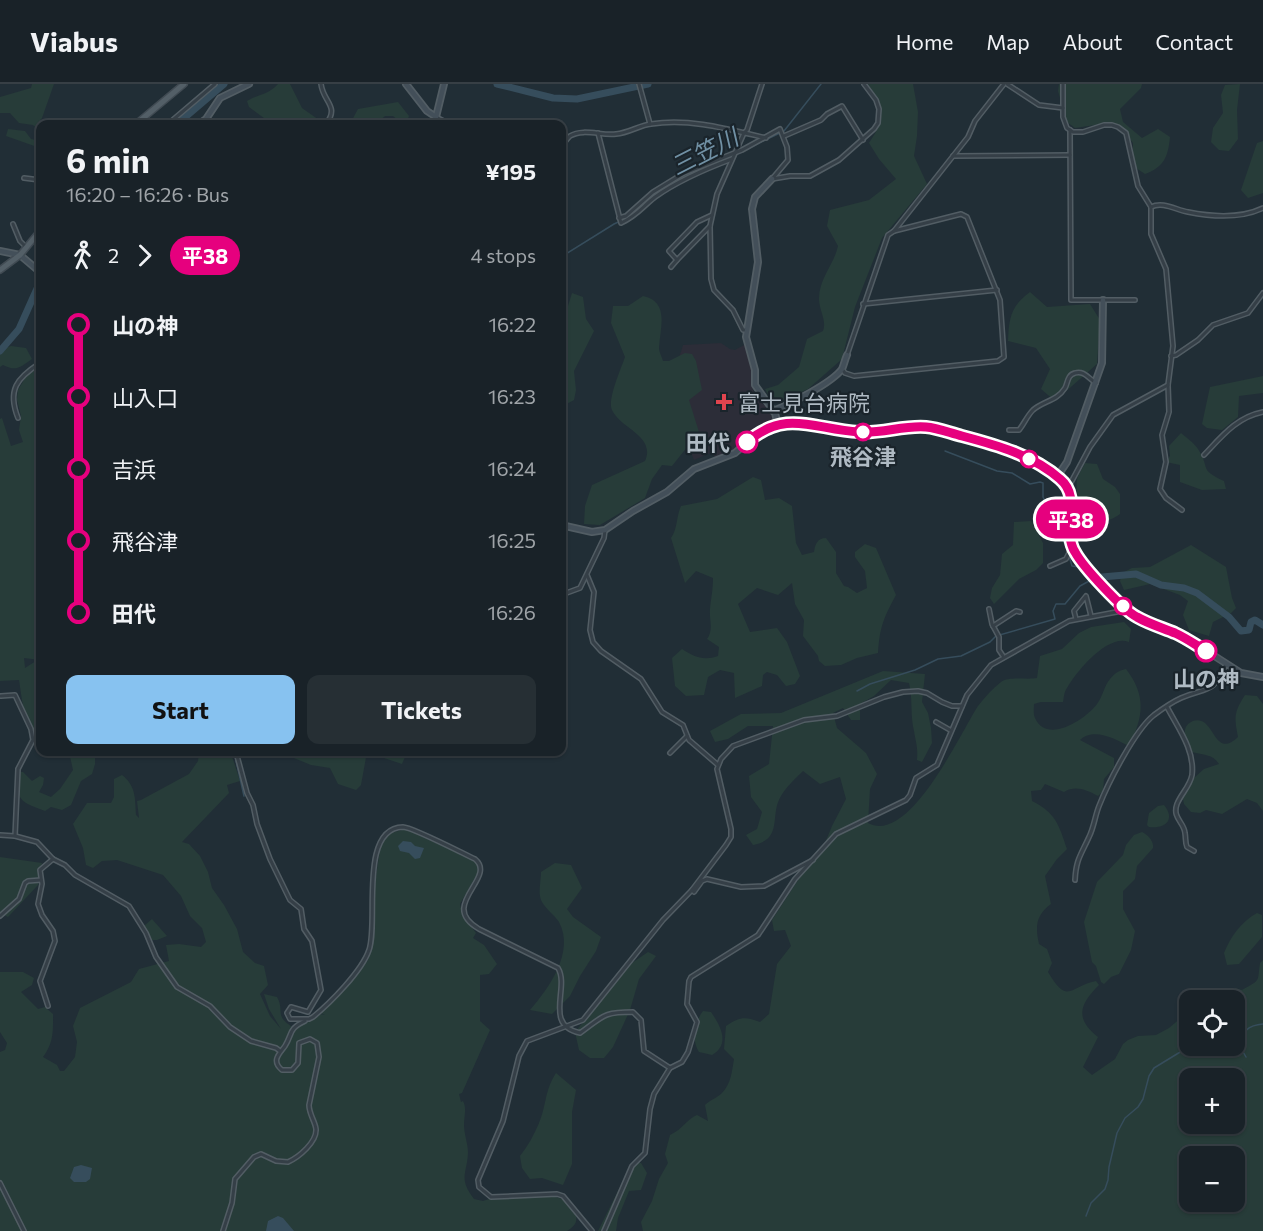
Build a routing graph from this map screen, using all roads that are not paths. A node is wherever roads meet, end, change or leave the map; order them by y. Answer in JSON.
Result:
{"nodes":[{"id":1,"x":184,"y":84,"type":"edge"},
{"id":2,"x":215,"y":84,"type":"edge"},
{"id":3,"x":249,"y":84,"type":"edge"},
{"id":4,"x":321,"y":84,"type":"edge"},
{"id":5,"x":406,"y":84,"type":"edge"},
{"id":6,"x":444,"y":84,"type":"edge"},
{"id":7,"x":639,"y":84,"type":"edge"},
{"id":8,"x":762,"y":84,"type":"edge"},
{"id":9,"x":864,"y":84,"type":"edge"},
{"id":10,"x":1006,"y":84,"type":"edge"},
{"id":11,"x":1063,"y":84,"type":"edge"},
{"id":12,"x":239,"y":86,"type":"edge"},
{"id":13,"x":1062,"y":108,"type":"junction"},
{"id":14,"x":436,"y":117,"type":"junction"},
{"id":15,"x":206,"y":119,"type":"edge"},
{"id":16,"x":141,"y":120,"type":"edge"},
{"id":17,"x":173,"y":120,"type":"edge"},
{"id":18,"x":329,"y":120,"type":"edge"},
{"id":19,"x":434,"y":120,"type":"edge"},
{"id":20,"x":442,"y":120,"type":"edge"},
{"id":21,"x":650,"y":124,"type":"junction"},
{"id":22,"x":1070,"y":130,"type":"junction"},
{"id":23,"x":598,"y":133,"type":"junction"},
{"id":24,"x":744,"y":133,"type":"junction"},
{"id":25,"x":783,"y":136,"type":"junction"},
{"id":26,"x":766,"y":138,"type":"junction"},
{"id":27,"x":566,"y":140,"type":"edge"},
{"id":28,"x":863,"y":140,"type":"junction"},
{"id":29,"x":735,"y":153,"type":"junction"},
{"id":30,"x":1070,"y":155,"type":"junction"},
{"id":31,"x":953,"y":156,"type":"junction"},
{"id":32,"x":732,"y":158,"type":"junction"},
{"id":33,"x":24,"y":178,"type":"dead end"},
{"id":34,"x":772,"y":179,"type":"junction"},
{"id":35,"x":36,"y":180,"type":"edge"},
{"id":36,"x":1151,"y":207,"type":"junction"},
{"id":37,"x":1263,"y":208,"type":"edge"},
{"id":38,"x":712,"y":214,"type":"junction"},
{"id":39,"x":619,"y":218,"type":"junction"},
{"id":40,"x":13,"y":224,"type":"dead end"},
{"id":41,"x":710,"y":226,"type":"junction"},
{"id":42,"x":894,"y":231,"type":"junction"},
{"id":43,"x":36,"y":236,"type":"edge"},
{"id":44,"x":26,"y":247,"type":"junction"},
{"id":45,"x":0,"y":251,"type":"edge"},
{"id":46,"x":20,"y":255,"type":"junction"},
{"id":47,"x":677,"y":260,"type":"junction"},
{"id":48,"x":671,"y":267,"type":"dead end"},
{"id":49,"x":36,"y":269,"type":"edge"},
{"id":50,"x":0,"y":270,"type":"edge"},
{"id":51,"x":997,"y":290,"type":"junction"},
{"id":52,"x":1263,"y":293,"type":"edge"},
{"id":53,"x":1103,"y":300,"type":"junction"},
{"id":54,"x":1135,"y":300,"type":"dead end"},
{"id":55,"x":863,"y":304,"type":"junction"},
{"id":56,"x":747,"y":318,"type":"junction"},
{"id":57,"x":739,"y":320,"type":"junction"},
{"id":58,"x":746,"y":330,"type":"junction"},
{"id":59,"x":847,"y":355,"type":"joint"},
{"id":60,"x":1171,"y":356,"type":"junction"},
{"id":61,"x":36,"y":366,"type":"edge"},
{"id":62,"x":842,"y":369,"type":"junction"},
{"id":63,"x":1096,"y":383,"type":"junction"},
{"id":64,"x":1168,"y":385,"type":"junction"},
{"id":65,"x":773,"y":411,"type":"junction"},
{"id":66,"x":1263,"y":412,"type":"edge"},
{"id":67,"x":18,"y":418,"type":"dead end"},
{"id":68,"x":778,"y":425,"type":"junction"},
{"id":69,"x":1009,"y":430,"type":"dead end"},
{"id":70,"x":1204,"y":455,"type":"dead end"},
{"id":71,"x":1057,"y":477,"type":"junction"},
{"id":72,"x":1068,"y":488,"type":"junction"},
{"id":73,"x":1182,"y":510,"type":"dead end"},
{"id":74,"x":566,"y":526,"type":"edge"},
{"id":75,"x":605,"y":530,"type":"junction"},
{"id":76,"x":1072,"y":546,"type":"junction"},
{"id":77,"x":1050,"y":566,"type":"dead end"},
{"id":78,"x":587,"y":575,"type":"junction"},
{"id":79,"x":566,"y":593,"type":"edge"},
{"id":80,"x":988,"y":609,"type":"dead end"},
{"id":81,"x":1127,"y":610,"type":"junction"},
{"id":82,"x":1020,"y":612,"type":"dead end"},
{"id":83,"x":1091,"y":616,"type":"junction"},
{"id":84,"x":1076,"y":619,"type":"junction"},
{"id":85,"x":993,"y":626,"type":"junction"},
{"id":86,"x":1003,"y":657,"type":"junction"},
{"id":87,"x":1226,"y":664,"type":"junction"},
{"id":88,"x":1263,"y":677,"type":"edge"},
{"id":89,"x":1,"y":696,"type":"edge"},
{"id":90,"x":962,"y":706,"type":"junction"},
{"id":91,"x":1167,"y":707,"type":"junction"},
{"id":92,"x":936,"y":722,"type":"dead end"},
{"id":93,"x":950,"y":730,"type":"junction"},
{"id":94,"x":687,"y":736,"type":"junction"},
{"id":95,"x":670,"y":753,"type":"dead end"},
{"id":96,"x":237,"y":756,"type":"edge"},
{"id":97,"x":718,"y":765,"type":"junction"},
{"id":98,"x":0,"y":835,"type":"edge"},
{"id":99,"x":15,"y":836,"type":"junction"},
{"id":100,"x":1194,"y":851,"type":"dead end"},
{"id":101,"x":53,"y":859,"type":"junction"},
{"id":102,"x":814,"y":859,"type":"junction"},
{"id":103,"x":41,"y":880,"type":"junction"},
{"id":104,"x":1075,"y":880,"type":"dead end"},
{"id":105,"x":692,"y":890,"type":"junction"},
{"id":106,"x":0,"y":916,"type":"edge"},
{"id":107,"x":48,"y":1006,"type":"dead end"},
{"id":108,"x":309,"y":1020,"type":"junction"},
{"id":109,"x":568,"y":1027,"type":"junction"},
{"id":110,"x":280,"y":1051,"type":"junction"},
{"id":111,"x":670,"y":1068,"type":"junction"},
{"id":112,"x":0,"y":1183,"type":"edge"},
{"id":113,"x":24,"y":1231,"type":"edge"},
{"id":114,"x":223,"y":1231,"type":"edge"},
{"id":115,"x":592,"y":1231,"type":"edge"},
{"id":116,"x":604,"y":1231,"type":"edge"}],
"edges":[{"from":1,"to":16,"type":"main road"},
{"from":2,"to":17,"type":"street"},
{"from":3,"to":12,"type":"street"},
{"from":4,"to":18,"type":"street"},
{"from":5,"to":14,"type":"street"},
{"from":6,"to":14,"type":"street"},
{"from":7,"to":21,"type":"street"},
{"from":8,"to":24,"type":"street"},
{"from":9,"to":28,"type":"street"},
{"from":10,"to":13,"type":"street"},
{"from":10,"to":31,"type":"street"},
{"from":11,"to":13,"type":"street"},
{"from":12,"to":15,"type":"street"},
{"from":13,"to":22,"type":"street"},
{"from":14,"to":19,"type":"street"},
{"from":14,"to":20,"type":"street"},
{"from":21,"to":23,"type":"street"},
{"from":21,"to":24,"type":"street"},
{"from":22,"to":30,"type":"street"},
{"from":22,"to":36,"type":"street"},
{"from":23,"to":27,"type":"street"},
{"from":23,"to":39,"type":"street"},
{"from":24,"to":26,"type":"street"},
{"from":24,"to":29,"type":"street"},
{"from":25,"to":26,"type":"street"},
{"from":25,"to":28,"type":"street"},
{"from":25,"to":34,"type":"street"},
{"from":26,"to":29,"type":"street"},
{"from":28,"to":34,"type":"street"},
{"from":29,"to":32,"type":"street"},
{"from":29,"to":39,"type":"street"},
{"from":30,"to":31,"type":"street"},
{"from":30,"to":53,"type":"street"},
{"from":31,"to":42,"type":"street"},
{"from":32,"to":38,"type":"street"},
{"from":32,"to":39,"type":"street"},
{"from":33,"to":35,"type":"street"},
{"from":34,"to":56,"type":"street"},
{"from":36,"to":37,"type":"street"},
{"from":36,"to":60,"type":"street"},
{"from":38,"to":41,"type":"street"},
{"from":38,"to":47,"type":"street"},
{"from":40,"to":44,"type":"street"},
{"from":41,"to":47,"type":"street"},
{"from":41,"to":57,"type":"street"},
{"from":42,"to":51,"type":"street"},
{"from":42,"to":55,"type":"street"},
{"from":43,"to":44,"type":"main road"},
{"from":44,"to":46,"type":"main road"},
{"from":45,"to":46,"type":"street"},
{"from":46,"to":49,"type":"street"},
{"from":46,"to":50,"type":"main road"},
{"from":47,"to":48,"type":"street"},
{"from":51,"to":55,"type":"street"},
{"from":51,"to":62,"type":"street"},
{"from":52,"to":60,"type":"street"},
{"from":53,"to":54,"type":"street"},
{"from":53,"to":63,"type":"street"},
{"from":55,"to":59,"type":"street"},
{"from":56,"to":57,"type":"street"},
{"from":56,"to":58,"type":"street"},
{"from":57,"to":58,"type":"street"},
{"from":58,"to":65,"type":"street"},
{"from":59,"to":62,"type":"street"},
{"from":60,"to":64,"type":"street"},
{"from":61,"to":67,"type":"street"},
{"from":62,"to":65,"type":"street"},
{"from":63,"to":69,"type":"street"},
{"from":63,"to":71,"type":"street"},
{"from":64,"to":72,"type":"street"},
{"from":64,"to":73,"type":"street"},
{"from":65,"to":68,"type":"street"},
{"from":66,"to":70,"type":"street"},
{"from":68,"to":71,"type":"street"},
{"from":68,"to":75,"type":"street"},
{"from":71,"to":72,"type":"street"},
{"from":72,"to":76,"type":"street"},
{"from":74,"to":75,"type":"street"},
{"from":75,"to":78,"type":"street"},
{"from":76,"to":77,"type":"street"},
{"from":76,"to":81,"type":"street"},
{"from":78,"to":79,"type":"street"},
{"from":78,"to":94,"type":"street"},
{"from":80,"to":85,"type":"street"},
{"from":81,"to":83,"type":"street"},
{"from":81,"to":87,"type":"street"},
{"from":82,"to":85,"type":"street"},
{"from":83,"to":84,"type":"street"},
{"from":83,"to":84,"type":"street"},
{"from":84,"to":86,"type":"street"},
{"from":85,"to":86,"type":"street"},
{"from":86,"to":90,"type":"street"},
{"from":87,"to":88,"type":"street"},
{"from":87,"to":91,"type":"street"},
{"from":89,"to":99,"type":"street"},
{"from":90,"to":93,"type":"street"},
{"from":90,"to":97,"type":"street"},
{"from":91,"to":100,"type":"street"},
{"from":91,"to":104,"type":"street"},
{"from":92,"to":93,"type":"street"},
{"from":93,"to":102,"type":"street"},
{"from":94,"to":95,"type":"street"},
{"from":94,"to":97,"type":"street"},
{"from":96,"to":108,"type":"street"},
{"from":97,"to":105,"type":"street"},
{"from":98,"to":99,"type":"street"},
{"from":99,"to":101,"type":"street"},
{"from":101,"to":103,"type":"street"},
{"from":101,"to":110,"type":"street"},
{"from":102,"to":105,"type":"street"},
{"from":102,"to":111,"type":"street"},
{"from":103,"to":106,"type":"street"},
{"from":103,"to":107,"type":"street"},
{"from":105,"to":109,"type":"street"},
{"from":108,"to":109,"type":"street"},
{"from":108,"to":110,"type":"street"},
{"from":109,"to":111,"type":"street"},
{"from":109,"to":115,"type":"street"},
{"from":110,"to":114,"type":"street"},
{"from":111,"to":116,"type":"street"},
{"from":112,"to":113,"type":"street"}]}
